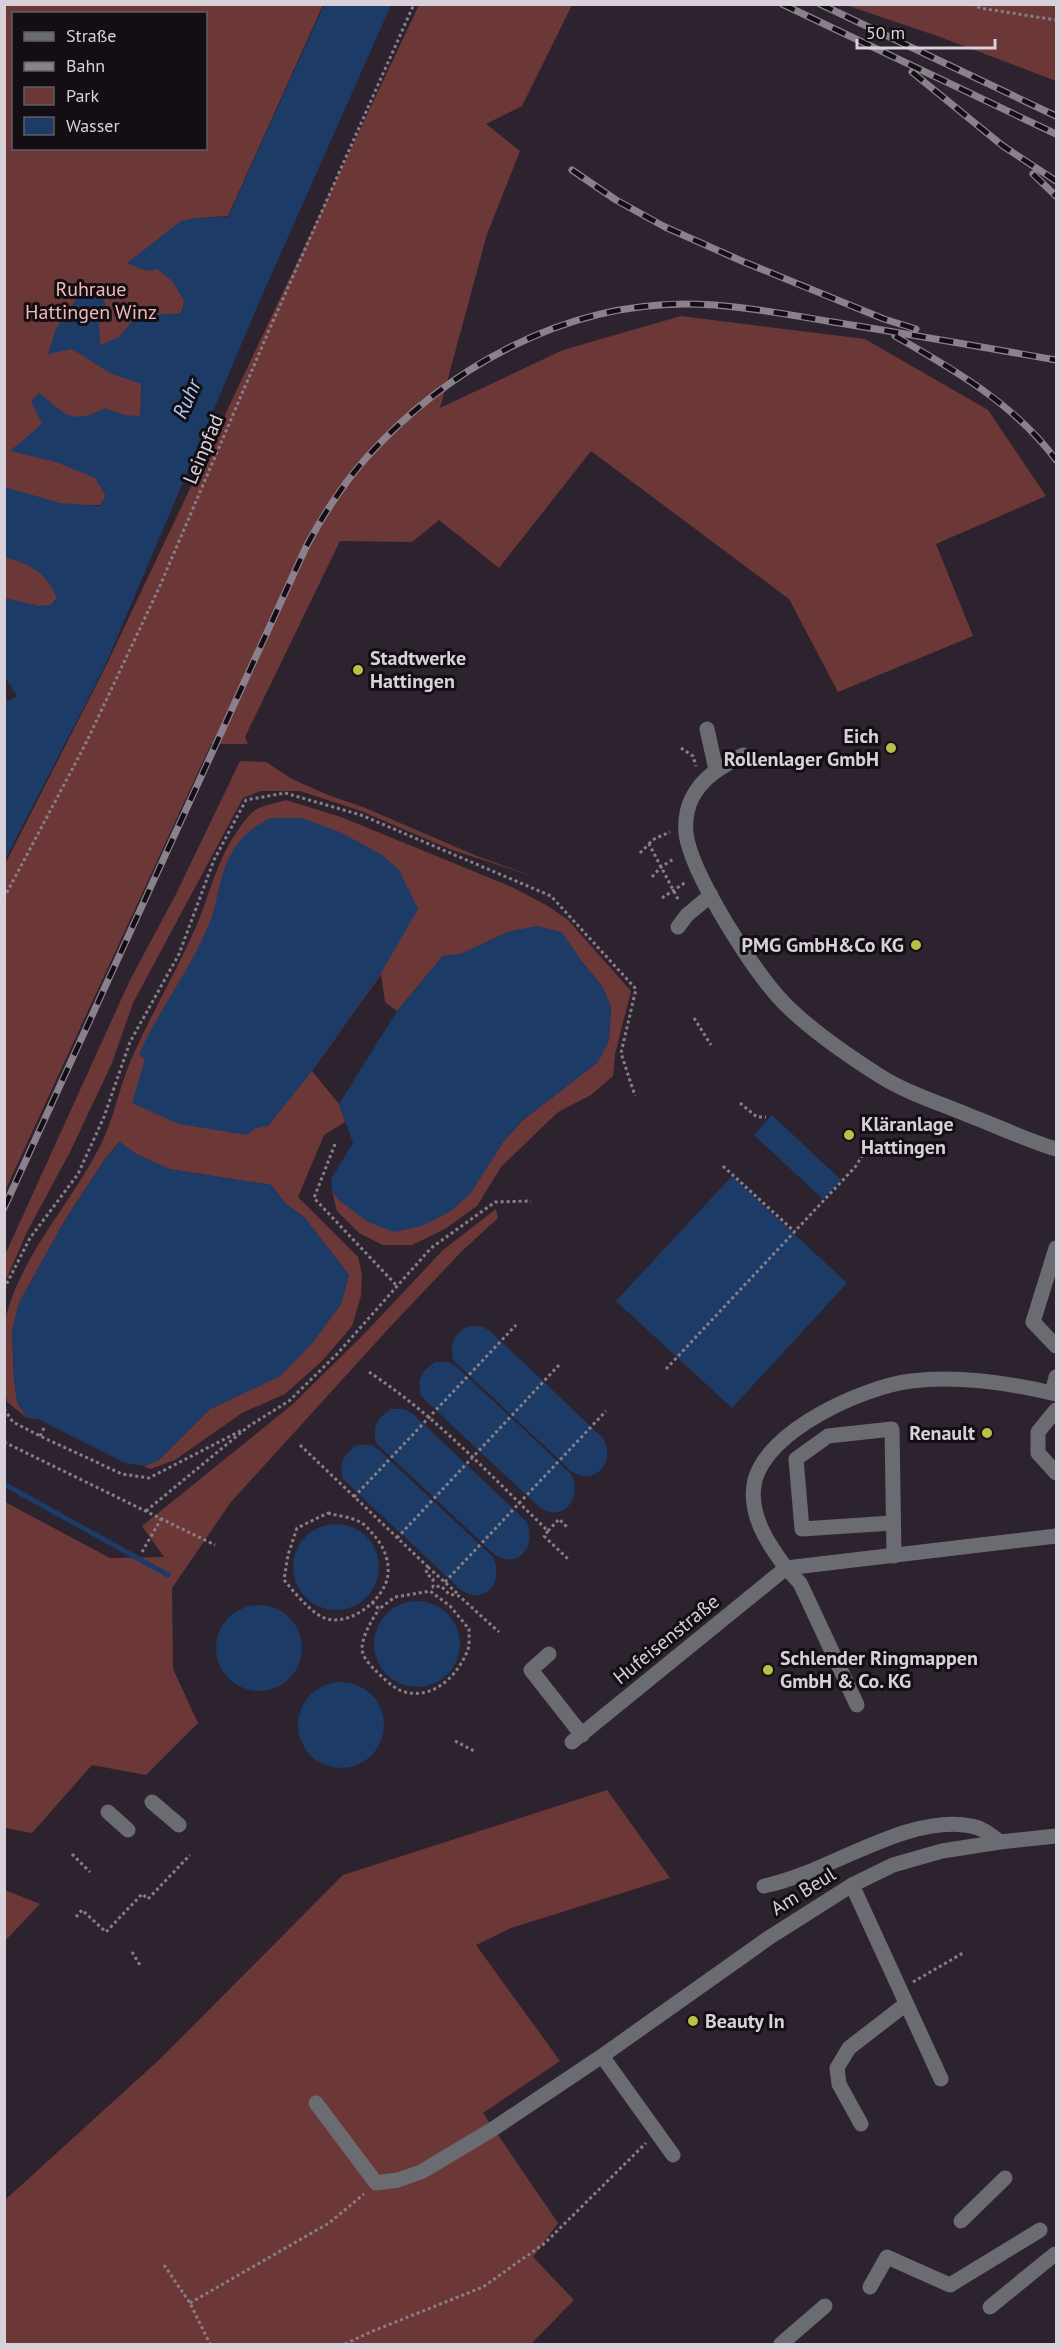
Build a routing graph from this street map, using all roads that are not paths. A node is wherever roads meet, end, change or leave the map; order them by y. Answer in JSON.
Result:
{"nodes":[{"id":1,"x":707,"y":729,"type":"dead end"},
{"id":2,"x":743,"y":755,"type":"dead end"},
{"id":3,"x":716,"y":770,"type":"junction"},
{"id":4,"x":711,"y":894,"type":"junction"},
{"id":5,"x":682,"y":921,"type":"road end"},
{"id":6,"x":1056,"y":1149,"type":"edge"},
{"id":7,"x":1056,"y":1248,"type":"edge"},
{"id":8,"x":1056,"y":1346,"type":"edge"},
{"id":9,"x":1056,"y":1377,"type":"edge"},
{"id":10,"x":1054,"y":1393,"type":"edge"},
{"id":11,"x":1056,"y":1410,"type":"edge"},
{"id":12,"x":1056,"y":1473,"type":"edge"},
{"id":13,"x":892,"y":1523,"type":"junction"},
{"id":14,"x":1056,"y":1536,"type":"edge"},
{"id":15,"x":894,"y":1556,"type":"junction"},
{"id":16,"x":786,"y":1568,"type":"junction"},
{"id":17,"x":549,"y":1654,"type":"dead end"},
{"id":18,"x":857,"y":1705,"type":"dead end"},
{"id":19,"x":152,"y":1802,"type":"dead end"},
{"id":20,"x":108,"y":1812,"type":"dead end"},
{"id":21,"x":179,"y":1825,"type":"dead end"},
{"id":22,"x":128,"y":1830,"type":"dead end"},
{"id":23,"x":1056,"y":1836,"type":"edge"},
{"id":24,"x":1000,"y":1842,"type":"junction"},
{"id":25,"x":764,"y":1886,"type":"dead end"},
{"id":26,"x":852,"y":1886,"type":"junction"},
{"id":27,"x":906,"y":2004,"type":"junction"},
{"id":28,"x":602,"y":2056,"type":"junction"},
{"id":29,"x":941,"y":2079,"type":"dead end"},
{"id":30,"x":316,"y":2103,"type":"dead end"},
{"id":31,"x":861,"y":2124,"type":"dead end"},
{"id":32,"x":673,"y":2155,"type":"dead end"},
{"id":33,"x":1005,"y":2178,"type":"dead end"},
{"id":34,"x":961,"y":2221,"type":"dead end"},
{"id":35,"x":1040,"y":2230,"type":"dead end"},
{"id":36,"x":1055,"y":2254,"type":"edge"},
{"id":37,"x":870,"y":2287,"type":"dead end"},
{"id":38,"x":825,"y":2306,"type":"dead end"},
{"id":39,"x":990,"y":2307,"type":"dead end"},
{"id":40,"x":781,"y":2344,"type":"edge"}],
"edges":[{"from":1,"to":3,"type":"street"},
{"from":2,"to":3,"type":"street"},
{"from":3,"to":4,"type":"street"},
{"from":4,"to":5,"type":"street"},
{"from":4,"to":6,"type":"street"},
{"from":7,"to":8,"type":"street"},
{"from":9,"to":10,"type":"street"},
{"from":10,"to":16,"type":"street"},
{"from":11,"to":12,"type":"street"},
{"from":13,"to":13,"type":"street"},
{"from":13,"to":15,"type":"street"},
{"from":14,"to":15,"type":"street"},
{"from":15,"to":16,"type":"street"},
{"from":16,"to":17,"type":"street","name":"Hufeisenstraße"},
{"from":16,"to":18,"type":"street"},
{"from":19,"to":21,"type":"street"},
{"from":20,"to":22,"type":"street"},
{"from":23,"to":24,"type":"street","name":"Am Beul"},
{"from":24,"to":25,"type":"street"},
{"from":24,"to":26,"type":"street","name":"Am Beul"},
{"from":26,"to":27,"type":"street"},
{"from":26,"to":28,"type":"street","name":"Am Beul"},
{"from":27,"to":29,"type":"street"},
{"from":27,"to":31,"type":"street"},
{"from":28,"to":30,"type":"street","name":"Am Beul"},
{"from":28,"to":32,"type":"street"},
{"from":33,"to":34,"type":"street"},
{"from":35,"to":37,"type":"street"},
{"from":36,"to":39,"type":"street"},
{"from":38,"to":40,"type":"street"}]}
